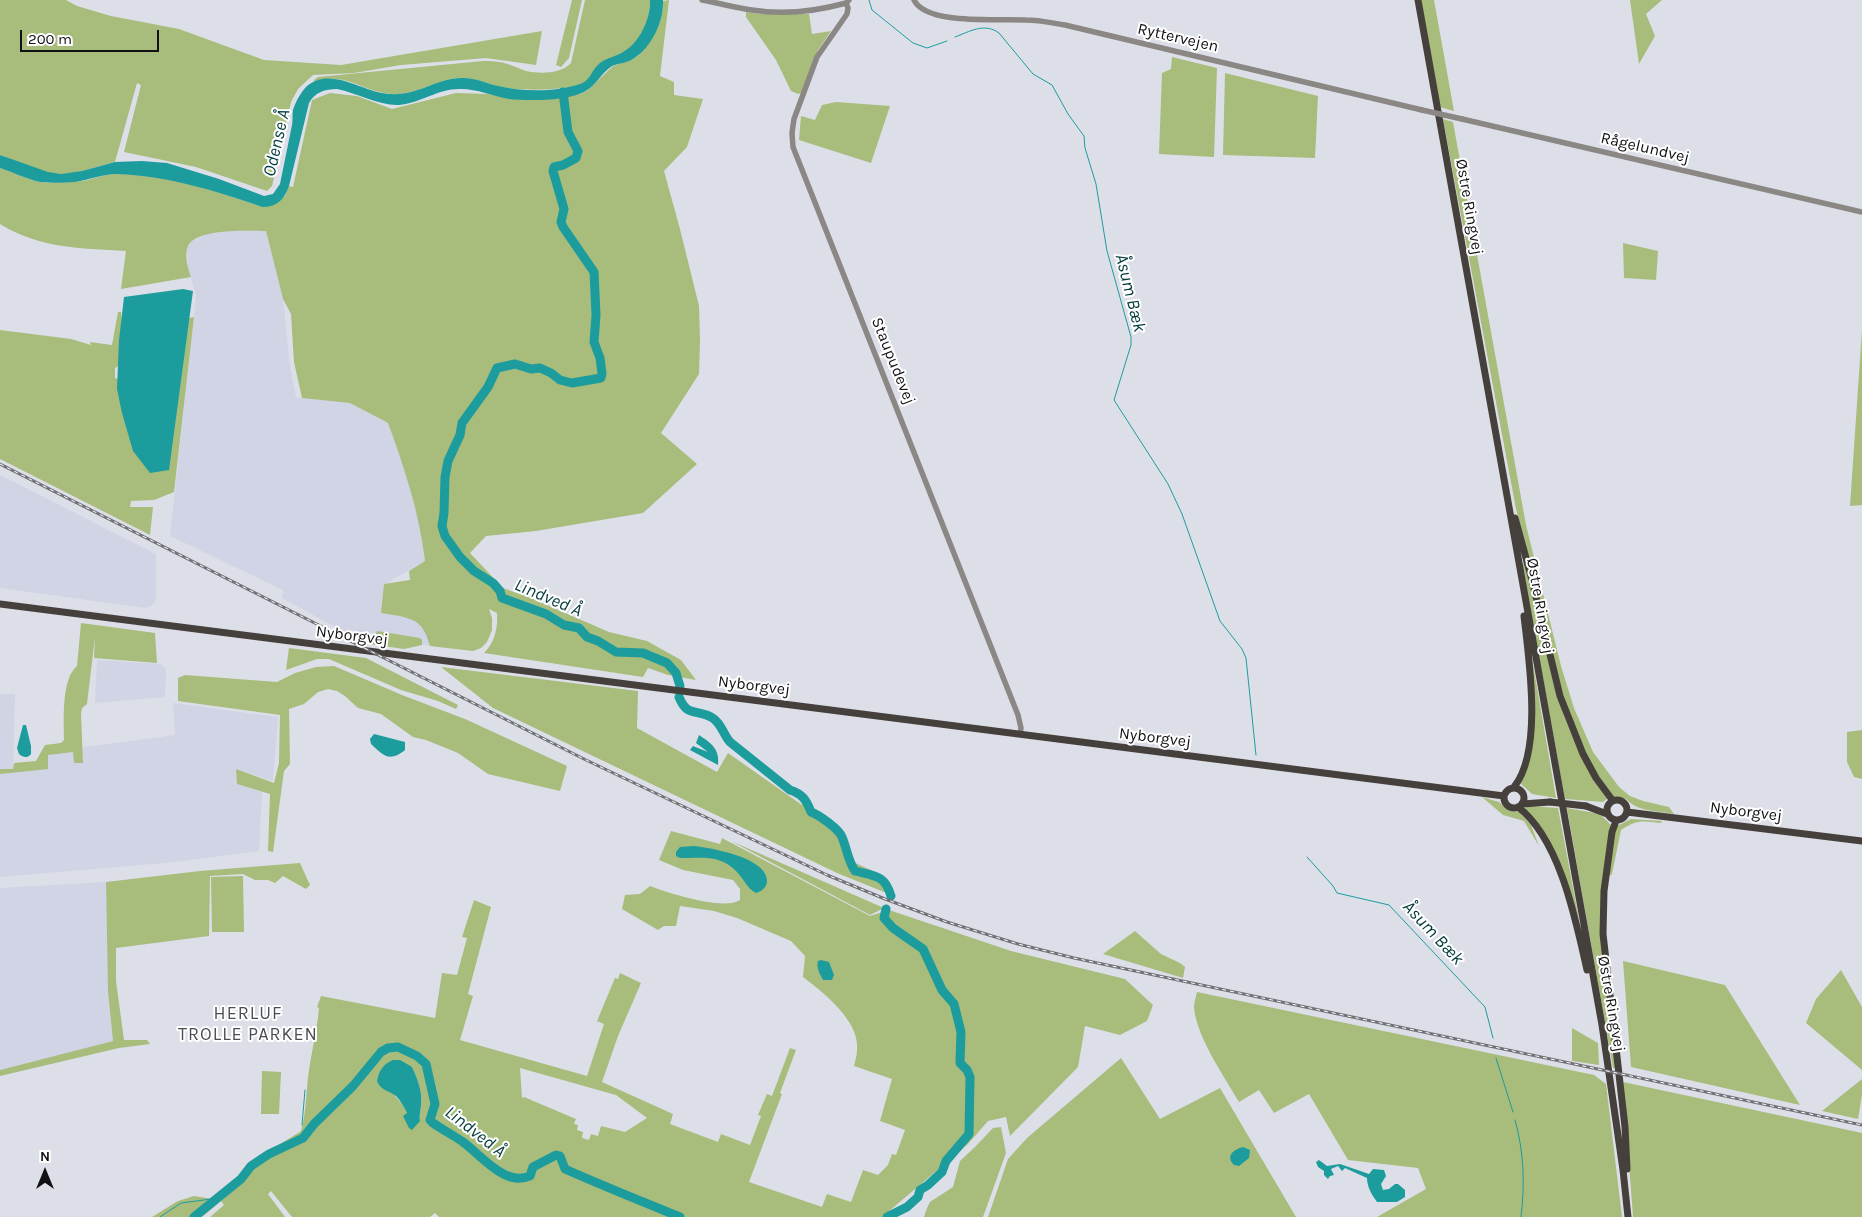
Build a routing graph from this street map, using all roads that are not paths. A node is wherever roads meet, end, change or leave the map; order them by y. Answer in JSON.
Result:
{"nodes":[{"id":1,"x":702,"y":0,"type":"edge"},
{"id":2,"x":914,"y":0,"type":"edge"},
{"id":3,"x":1418,"y":0,"type":"edge"},
{"id":4,"x":848,"y":2,"type":"edge"},
{"id":5,"x":1422,"y":110,"type":"joint"},
{"id":6,"x":1862,"y":212,"type":"edge"},
{"id":7,"x":1505,"y":484,"type":"junction"},
{"id":8,"x":1520,"y":574,"type":"junction"},
{"id":9,"x":0,"y":605,"type":"edge"},
{"id":10,"x":1020,"y":734,"type":"junction"},
{"id":11,"x":1514,"y":787,"type":"junction"},
{"id":12,"x":1524,"y":794,"type":"junction"},
{"id":13,"x":1504,"y":796,"type":"junction"},
{"id":14,"x":1550,"y":802,"type":"junction"},
{"id":15,"x":1611,"y":803,"type":"junction"},
{"id":16,"x":1520,"y":806,"type":"junction"},
{"id":17,"x":1586,"y":806,"type":"junction"},
{"id":18,"x":1627,"y":812,"type":"junction"},
{"id":19,"x":1607,"y":814,"type":"junction"},
{"id":20,"x":1616,"y":820,"type":"junction"},
{"id":21,"x":1862,"y":840,"type":"edge"},
{"id":22,"x":1602,"y":1025,"type":"junction"},
{"id":23,"x":1628,"y":1217,"type":"edge"}],
"edges":[{"from":1,"to":4,"type":"street"},
{"from":2,"to":5,"type":"street","name":"Ryttervejen"},
{"from":3,"to":7,"type":"main road","name":"Østre Ringvej"},
{"from":4,"to":10,"type":"street","name":"Staupudevej"},
{"from":5,"to":6,"type":"street","name":"Rågelundvej","bridge":true},
{"from":7,"to":8,"type":"main road","name":"Østre Ringvej"},
{"from":7,"to":15,"type":"main road"},
{"from":8,"to":11,"type":"main road"},
{"from":8,"to":22,"type":"main road","name":"Østre Ringvej"},
{"from":9,"to":10,"type":"main road","name":"Nyborgvej"},
{"from":10,"to":13,"type":"main road","name":"Nyborgvej"},
{"from":11,"to":12,"type":"main road"},
{"from":11,"to":13,"type":"main road"},
{"from":12,"to":14,"type":"main road"},
{"from":12,"to":16,"type":"main road"},
{"from":13,"to":16,"type":"main road"},
{"from":14,"to":16,"type":"main road"},
{"from":14,"to":17,"type":"main road","bridge":true},
{"from":15,"to":17,"type":"main road"},
{"from":15,"to":18,"type":"main road"},
{"from":15,"to":19,"type":"main road"},
{"from":16,"to":22,"type":"main road"},
{"from":17,"to":19,"type":"main road"},
{"from":18,"to":20,"type":"main road"},
{"from":18,"to":21,"type":"main road","name":"Nyborgvej"},
{"from":19,"to":20,"type":"main road"},
{"from":20,"to":23,"type":"main road"},
{"from":22,"to":23,"type":"main road","name":"Østre Ringvej"}]}
